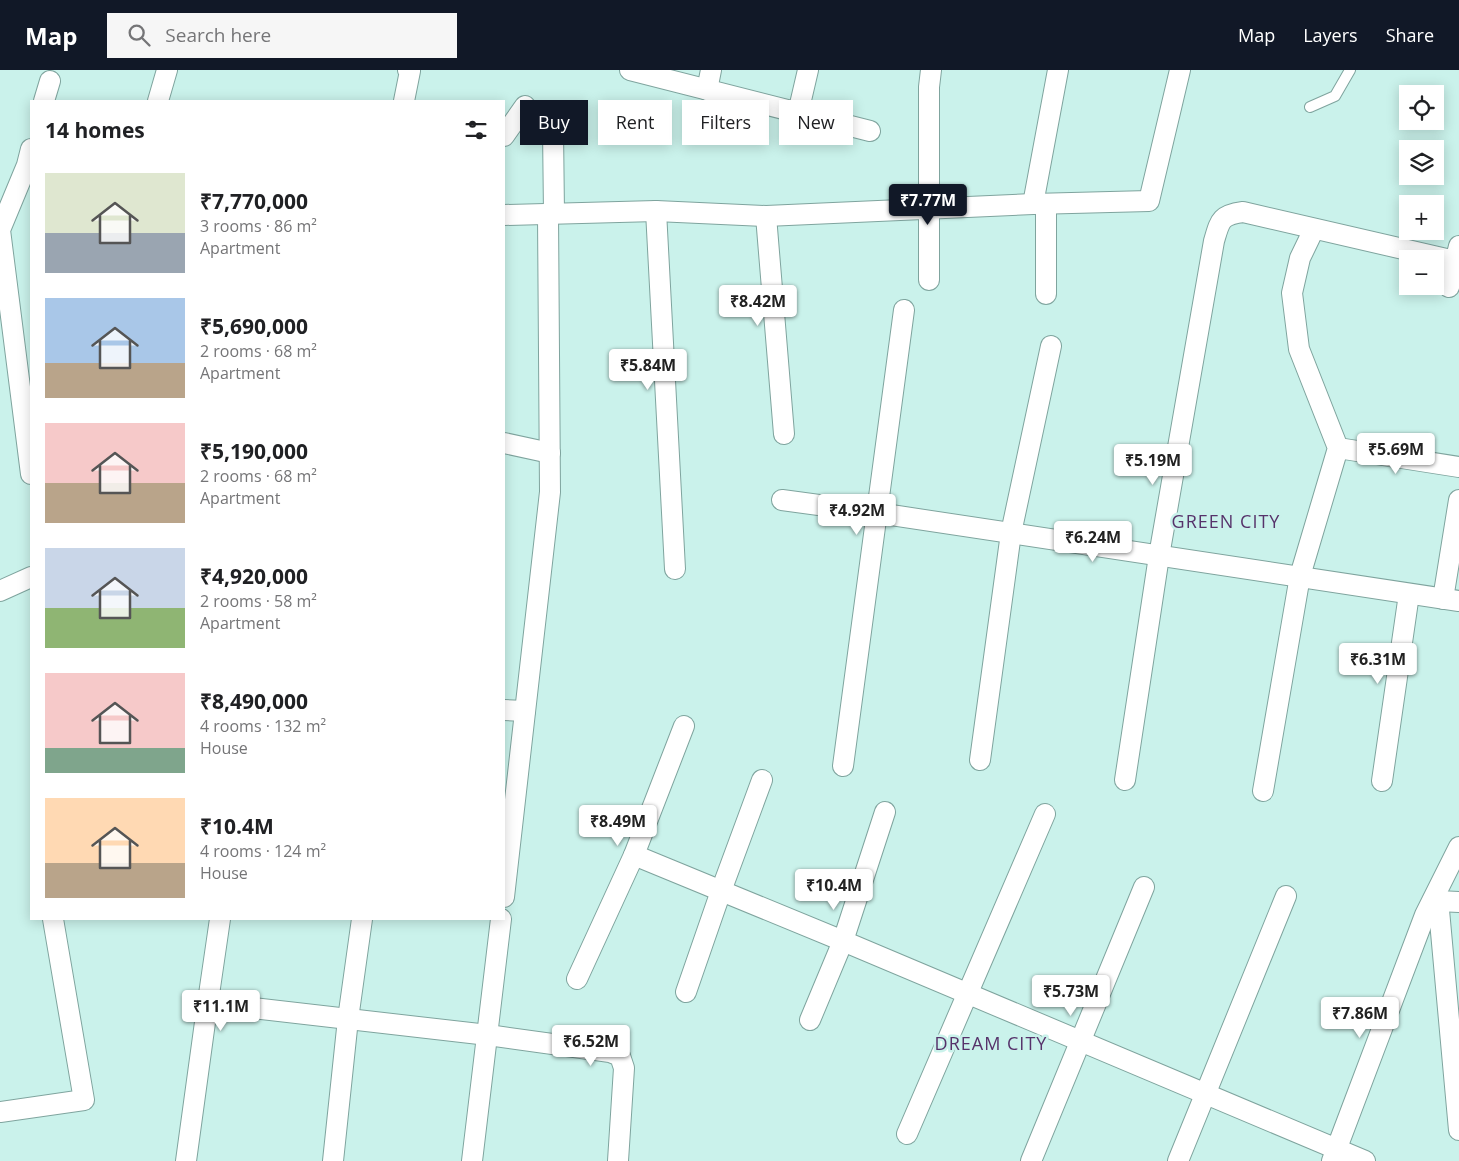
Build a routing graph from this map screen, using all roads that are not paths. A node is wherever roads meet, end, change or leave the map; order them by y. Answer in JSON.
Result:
{"nodes":[{"id":1,"x":167,"y":70,"type":"edge"},
{"id":2,"x":408,"y":70,"type":"edge"},
{"id":3,"x":630,"y":70,"type":"edge"},
{"id":4,"x":712,"y":70,"type":"edge"},
{"id":5,"x":808,"y":70,"type":"edge"},
{"id":6,"x":931,"y":70,"type":"edge"},
{"id":7,"x":1058,"y":70,"type":"edge"},
{"id":8,"x":1180,"y":70,"type":"edge"},
{"id":9,"x":1350,"y":70,"type":"edge"},
{"id":10,"x":50,"y":81,"type":"dead end"},
{"id":11,"x":707,"y":90,"type":"junction"},
{"id":12,"x":44,"y":100,"type":"edge"},
{"id":13,"x":158,"y":100,"type":"edge"},
{"id":14,"x":404,"y":100,"type":"edge"},
{"id":15,"x":801,"y":100,"type":"edge"},
{"id":16,"x":1310,"y":107,"type":"dead end"},
{"id":17,"x":779,"y":108,"type":"edge"},
{"id":18,"x":520,"y":113,"type":"edge"},
{"id":19,"x":853,"y":128,"type":"edge"},
{"id":20,"x":870,"y":132,"type":"dead end"},
{"id":21,"x":505,"y":135,"type":"edge"},
{"id":22,"x":553,"y":145,"type":"edge"},
{"id":23,"x":30,"y":153,"type":"edge"},
{"id":24,"x":1039,"y":204,"type":"junction"},
{"id":25,"x":929,"y":209,"type":"junction"},
{"id":26,"x":656,"y":211,"type":"junction"},
{"id":27,"x":505,"y":215,"type":"edge"},
{"id":28,"x":551,"y":215,"type":"junction"},
{"id":29,"x":766,"y":216,"type":"junction"},
{"id":30,"x":1314,"y":228,"type":"junction"},
{"id":31,"x":1457,"y":253,"type":"edge"},
{"id":32,"x":930,"y":280,"type":"dead end"},
{"id":33,"x":1449,"y":287,"type":"dead end"},
{"id":34,"x":1046,"y":294,"type":"dead end"},
{"id":35,"x":904,"y":310,"type":"dead end"},
{"id":36,"x":1051,"y":346,"type":"dead end"},
{"id":37,"x":784,"y":434,"type":"dead end"},
{"id":38,"x":505,"y":443,"type":"edge"},
{"id":39,"x":1338,"y":448,"type":"junction"},
{"id":40,"x":550,"y":453,"type":"junction"},
{"id":41,"x":30,"y":466,"type":"edge"},
{"id":42,"x":1459,"y":467,"type":"edge"},
{"id":43,"x":782,"y":500,"type":"dead end"},
{"id":44,"x":1459,"y":500,"type":"edge"},
{"id":45,"x":878,"y":513,"type":"junction"},
{"id":46,"x":1011,"y":533,"type":"junction"},
{"id":47,"x":1159,"y":556,"type":"junction"},
{"id":48,"x":675,"y":570,"type":"dead end"},
{"id":49,"x":1300,"y":576,"type":"junction"},
{"id":50,"x":30,"y":577,"type":"edge"},
{"id":51,"x":0,"y":591,"type":"edge"},
{"id":52,"x":1409,"y":594,"type":"junction"},
{"id":53,"x":1451,"y":600,"type":"edge"},
{"id":54,"x":505,"y":710,"type":"edge"},
{"id":55,"x":525,"y":711,"type":"junction"},
{"id":56,"x":684,"y":726,"type":"dead end"},
{"id":57,"x":980,"y":760,"type":"dead end"},
{"id":58,"x":843,"y":766,"type":"dead end"},
{"id":59,"x":762,"y":780,"type":"dead end"},
{"id":60,"x":1125,"y":780,"type":"dead end"},
{"id":61,"x":1382,"y":782,"type":"dead end"},
{"id":62,"x":1262,"y":791,"type":"dead end"},
{"id":63,"x":885,"y":812,"type":"dead end"},
{"id":64,"x":1045,"y":814,"type":"dead end"},
{"id":65,"x":1459,"y":847,"type":"edge"},
{"id":66,"x":634,"y":855,"type":"junction"},
{"id":67,"x":1144,"y":887,"type":"dead end"},
{"id":68,"x":505,"y":888,"type":"edge"},
{"id":69,"x":721,"y":891,"type":"junction"},
{"id":70,"x":1286,"y":896,"type":"dead end"},
{"id":71,"x":1435,"y":901,"type":"junction"},
{"id":72,"x":1459,"y":902,"type":"edge"},
{"id":73,"x":53,"y":920,"type":"edge"},
{"id":74,"x":220,"y":920,"type":"edge"},
{"id":75,"x":362,"y":920,"type":"edge"},
{"id":76,"x":501,"y":920,"type":"edge"},
{"id":77,"x":843,"y":941,"type":"junction"},
{"id":78,"x":577,"y":978,"type":"dead end"},
{"id":79,"x":686,"y":992,"type":"dead end"},
{"id":80,"x":968,"y":994,"type":"junction"},
{"id":81,"x":206,"y":1015,"type":"junction"},
{"id":82,"x":348,"y":1019,"type":"junction"},
{"id":83,"x":810,"y":1020,"type":"dead end"},
{"id":84,"x":488,"y":1035,"type":"junction"},
{"id":85,"x":1080,"y":1041,"type":"junction"},
{"id":86,"x":1204,"y":1093,"type":"junction"},
{"id":87,"x":0,"y":1112,"type":"edge"},
{"id":88,"x":1459,"y":1130,"type":"edge"},
{"id":89,"x":907,"y":1134,"type":"dead end"},
{"id":90,"x":1335,"y":1155,"type":"edge"},
{"id":91,"x":186,"y":1161,"type":"edge"},
{"id":92,"x":333,"y":1161,"type":"edge"},
{"id":93,"x":472,"y":1161,"type":"edge"},
{"id":94,"x":618,"y":1161,"type":"edge"},
{"id":95,"x":1031,"y":1161,"type":"edge"},
{"id":96,"x":1178,"y":1161,"type":"edge"},
{"id":97,"x":1365,"y":1161,"type":"edge"}],
"edges":[{"from":1,"to":13,"type":"street"},
{"from":2,"to":14,"type":"street"},
{"from":3,"to":11,"type":"street"},
{"from":4,"to":11,"type":"street"},
{"from":5,"to":15,"type":"street"},
{"from":6,"to":25,"type":"street"},
{"from":7,"to":24,"type":"street"},
{"from":8,"to":24,"type":"street"},
{"from":9,"to":16,"type":"lane"},
{"from":10,"to":12,"type":"street"},
{"from":11,"to":17,"type":"street"},
{"from":18,"to":21,"type":"street"},
{"from":19,"to":20,"type":"street"},
{"from":22,"to":28,"type":"street"},
{"from":23,"to":41,"type":"street"},
{"from":24,"to":25,"type":"street"},
{"from":24,"to":34,"type":"street"},
{"from":25,"to":29,"type":"street"},
{"from":25,"to":32,"type":"street"},
{"from":26,"to":28,"type":"street"},
{"from":26,"to":29,"type":"street"},
{"from":26,"to":48,"type":"street"},
{"from":27,"to":28,"type":"street"},
{"from":28,"to":40,"type":"street"},
{"from":29,"to":37,"type":"street"},
{"from":30,"to":31,"type":"street"},
{"from":30,"to":39,"type":"street"},
{"from":30,"to":47,"type":"street"},
{"from":31,"to":33,"type":"street"},
{"from":35,"to":45,"type":"street"},
{"from":36,"to":46,"type":"street"},
{"from":38,"to":40,"type":"street"},
{"from":39,"to":42,"type":"street"},
{"from":39,"to":49,"type":"street"},
{"from":40,"to":55,"type":"street"},
{"from":43,"to":45,"type":"street"},
{"from":44,"to":53,"type":"street"},
{"from":45,"to":46,"type":"street"},
{"from":45,"to":58,"type":"street"},
{"from":46,"to":47,"type":"street"},
{"from":46,"to":57,"type":"street"},
{"from":47,"to":49,"type":"street"},
{"from":47,"to":60,"type":"street"},
{"from":49,"to":52,"type":"street"},
{"from":49,"to":62,"type":"street"},
{"from":50,"to":51,"type":"street"},
{"from":52,"to":53,"type":"street"},
{"from":52,"to":61,"type":"street"},
{"from":54,"to":55,"type":"street"},
{"from":55,"to":68,"type":"street"},
{"from":56,"to":66,"type":"street"},
{"from":59,"to":69,"type":"street"},
{"from":63,"to":77,"type":"street"},
{"from":64,"to":80,"type":"street"},
{"from":65,"to":71,"type":"street"},
{"from":66,"to":69,"type":"street"},
{"from":66,"to":78,"type":"street"},
{"from":67,"to":85,"type":"street"},
{"from":69,"to":77,"type":"street"},
{"from":69,"to":79,"type":"street"},
{"from":70,"to":86,"type":"street"},
{"from":71,"to":72,"type":"street"},
{"from":71,"to":88,"type":"street"},
{"from":71,"to":90,"type":"street"},
{"from":73,"to":87,"type":"street"},
{"from":74,"to":81,"type":"street"},
{"from":75,"to":82,"type":"street"},
{"from":76,"to":84,"type":"street"},
{"from":77,"to":80,"type":"street"},
{"from":77,"to":83,"type":"street"},
{"from":80,"to":85,"type":"street"},
{"from":80,"to":89,"type":"street"},
{"from":81,"to":82,"type":"street"},
{"from":81,"to":91,"type":"street"},
{"from":82,"to":84,"type":"street"},
{"from":82,"to":92,"type":"street"},
{"from":84,"to":93,"type":"street"},
{"from":84,"to":94,"type":"street"},
{"from":85,"to":86,"type":"street"},
{"from":85,"to":95,"type":"street"},
{"from":86,"to":90,"type":"street"},
{"from":86,"to":96,"type":"street"},
{"from":90,"to":97,"type":"street"}]}
